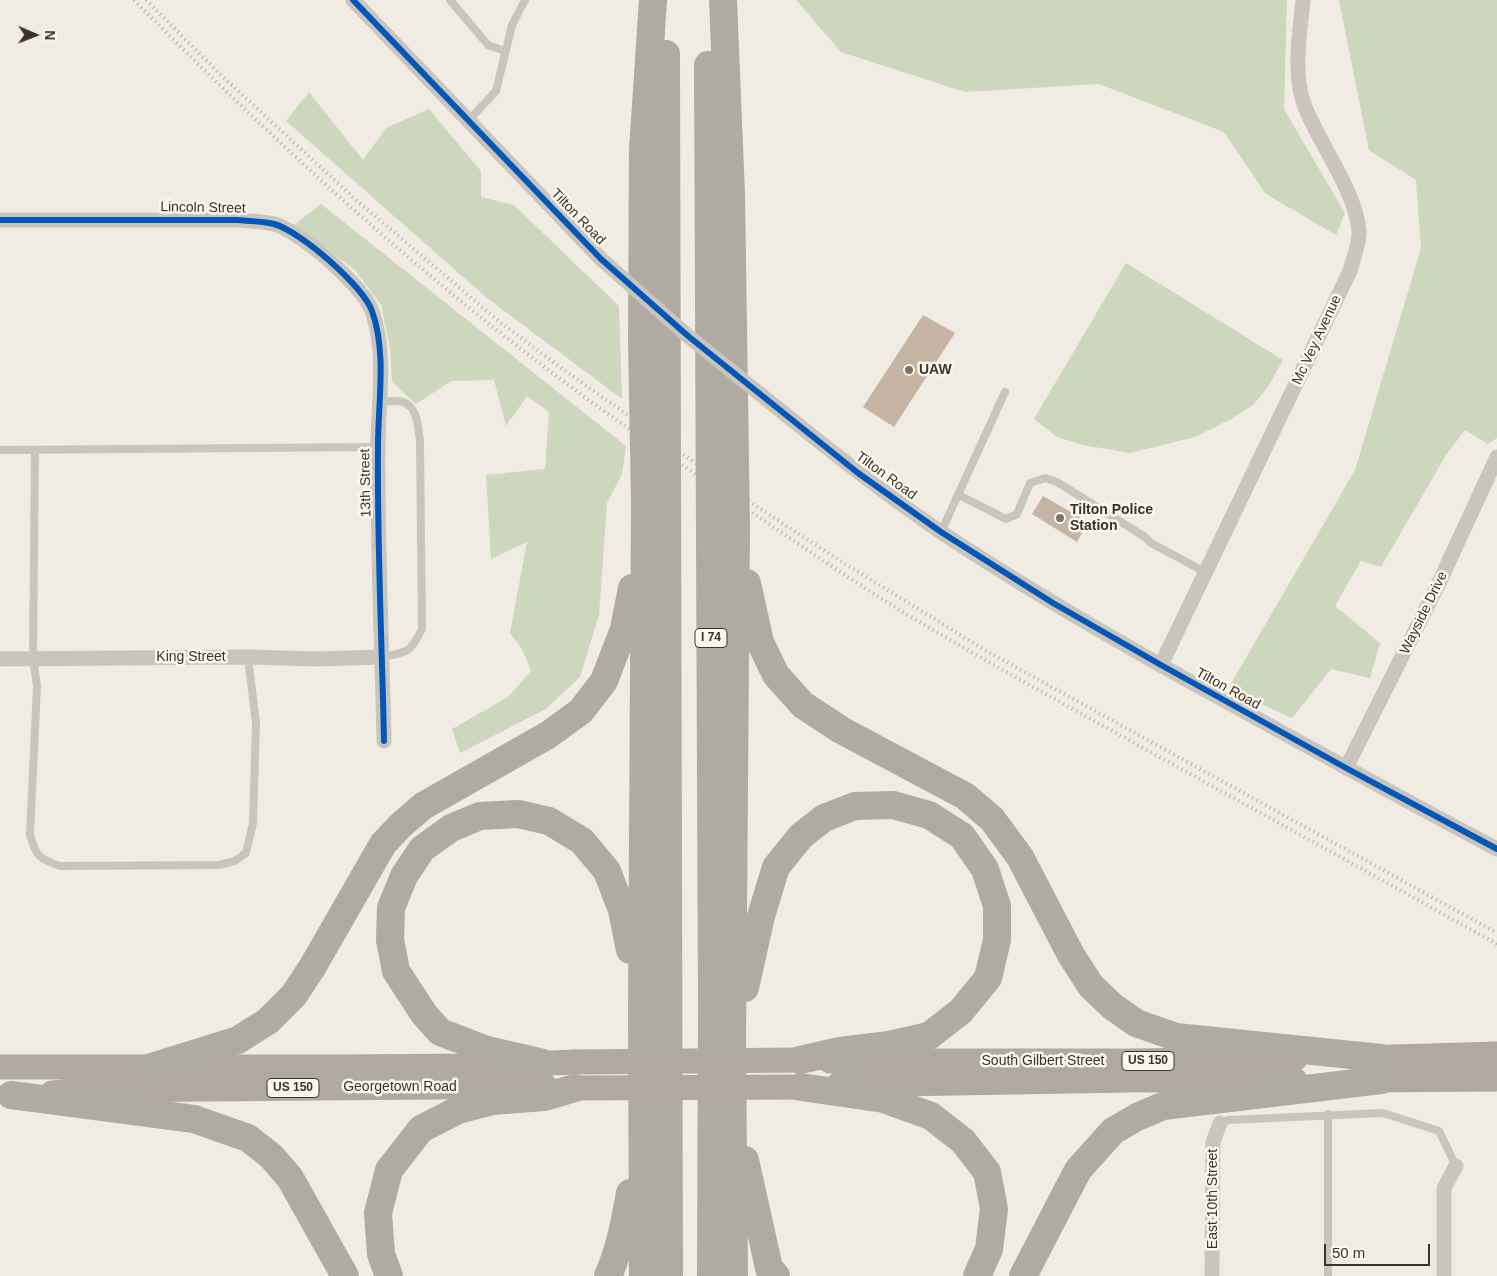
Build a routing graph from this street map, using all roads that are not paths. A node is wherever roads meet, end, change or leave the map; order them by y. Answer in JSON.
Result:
{"nodes":[{"id":1,"x":353,"y":0,"type":"edge"},
{"id":2,"x":450,"y":0,"type":"edge"},
{"id":3,"x":524,"y":0,"type":"edge"},
{"id":4,"x":653,"y":0,"type":"edge"},
{"id":5,"x":666,"y":0,"type":"edge"},
{"id":6,"x":708,"y":0,"type":"edge"},
{"id":7,"x":723,"y":0,"type":"edge"},
{"id":8,"x":1303,"y":0,"type":"edge"},
{"id":9,"x":505,"y":50,"type":"junction"},
{"id":10,"x":468,"y":121,"type":"junction"},
{"id":11,"x":0,"y":220,"type":"edge"},
{"id":12,"x":372,"y":310,"type":"joint"},
{"id":13,"x":1005,"y":392,"type":"dead end"},
{"id":14,"x":379,"y":401,"type":"junction"},
{"id":15,"x":378,"y":447,"type":"junction"},
{"id":16,"x":0,"y":450,"type":"edge"},
{"id":17,"x":35,"y":450,"type":"junction"},
{"id":18,"x":1497,"y":457,"type":"edge"},
{"id":19,"x":959,"y":495,"type":"junction"},
{"id":20,"x":644,"y":503,"type":"junction"},
{"id":21,"x":736,"y":530,"type":"junction"},
{"id":22,"x":942,"y":532,"type":"junction"},
{"id":23,"x":1207,"y":573,"type":"junction"},
{"id":24,"x":248,"y":657,"type":"junction"},
{"id":25,"x":382,"y":657,"type":"junction"},
{"id":26,"x":33,"y":658,"type":"junction"},
{"id":27,"x":0,"y":659,"type":"edge"},
{"id":28,"x":1161,"y":665,"type":"junction"},
{"id":29,"x":384,"y":741,"type":"dead end"},
{"id":30,"x":1346,"y":768,"type":"junction"},
{"id":31,"x":1497,"y":849,"type":"edge"},
{"id":32,"x":642,"y":1012,"type":"junction"},
{"id":33,"x":732,"y":1044,"type":"junction"},
{"id":34,"x":1497,"y":1054,"type":"edge"},
{"id":35,"x":800,"y":1060,"type":"junction"},
{"id":36,"x":544,"y":1063,"type":"junction"},
{"id":37,"x":0,"y":1067,"type":"edge"},
{"id":38,"x":148,"y":1068,"type":"junction"},
{"id":39,"x":1381,"y":1069,"type":"junction"},
{"id":40,"x":575,"y":1075,"type":"junction"},
{"id":41,"x":1497,"y":1079,"type":"edge"},
{"id":42,"x":800,"y":1087,"type":"junction"},
{"id":43,"x":5,"y":1096,"type":"edge"},
{"id":44,"x":734,"y":1110,"type":"junction"},
{"id":45,"x":1328,"y":1114,"type":"junction"},
{"id":46,"x":1220,"y":1124,"type":"joint"},
{"id":47,"x":642,"y":1125,"type":"junction"},
{"id":48,"x":1456,"y":1166,"type":"joint"},
{"id":49,"x":345,"y":1276,"type":"edge"},
{"id":50,"x":389,"y":1276,"type":"edge"},
{"id":51,"x":608,"y":1276,"type":"edge"},
{"id":52,"x":643,"y":1276,"type":"edge"},
{"id":53,"x":669,"y":1276,"type":"edge"},
{"id":54,"x":711,"y":1276,"type":"edge"},
{"id":55,"x":734,"y":1276,"type":"edge"},
{"id":56,"x":776,"y":1276,"type":"edge"},
{"id":57,"x":977,"y":1276,"type":"edge"},
{"id":58,"x":1023,"y":1276,"type":"edge"},
{"id":59,"x":1212,"y":1276,"type":"edge"},
{"id":60,"x":1328,"y":1276,"type":"edge"},
{"id":61,"x":1444,"y":1276,"type":"edge"}],
"edges":[{"from":1,"to":10,"type":"street","name":"Tilton Road"},
{"from":2,"to":9,"type":"lane"},
{"from":3,"to":9,"type":"lane"},
{"from":4,"to":20,"type":"highway"},
{"from":5,"to":53,"type":"highway"},
{"from":6,"to":54,"type":"highway","number":"I 74"},
{"from":7,"to":21,"type":"highway"},
{"from":8,"to":23,"type":"street","name":"Mc Vey Avenue"},
{"from":9,"to":10,"type":"lane"},
{"from":10,"to":22,"type":"street","name":"Tilton Road","bridge":true},
{"from":11,"to":12,"type":"street","name":"Lincoln Street"},
{"from":12,"to":14,"type":"street","name":"13th Street"},
{"from":13,"to":19,"type":"lane"},
{"from":14,"to":15,"type":"street","name":"13th Street"},
{"from":14,"to":25,"type":"lane"},
{"from":15,"to":17,"type":"lane"},
{"from":15,"to":25,"type":"street","name":"13th Street"},
{"from":16,"to":17,"type":"lane"},
{"from":17,"to":26,"type":"lane"},
{"from":18,"to":30,"type":"street","name":"Wayside Drive"},
{"from":19,"to":22,"type":"lane"},
{"from":19,"to":23,"type":"lane"},
{"from":20,"to":32,"type":"highway"},
{"from":20,"to":38,"type":"highway"},
{"from":21,"to":33,"type":"highway"},
{"from":21,"to":39,"type":"highway"},
{"from":22,"to":28,"type":"street","name":"Tilton Road"},
{"from":23,"to":28,"type":"street","name":"Mc Vey Avenue"},
{"from":24,"to":25,"type":"street","name":"King Street"},
{"from":24,"to":26,"type":"street","name":"King Street"},
{"from":24,"to":26,"type":"lane"},
{"from":25,"to":29,"type":"street","name":"13th Street"},
{"from":26,"to":27,"type":"street","name":"King Street"},
{"from":28,"to":30,"type":"street","name":"Tilton Road"},
{"from":30,"to":31,"type":"street","name":"Tilton Road"},
{"from":32,"to":36,"type":"highway"},
{"from":32,"to":47,"type":"highway"},
{"from":33,"to":35,"type":"highway"},
{"from":33,"to":44,"type":"highway"},
{"from":34,"to":39,"type":"main road","name":"South Gilbert Street","number":"US 150"},
{"from":35,"to":39,"type":"main road","name":"South Gilbert Street","number":"US 150"},
{"from":35,"to":40,"type":"main road","name":"Georgetown Road","number":"US 150","bridge":true},
{"from":36,"to":38,"type":"main road","name":"Georgetown Road","number":"US 150"},
{"from":36,"to":40,"type":"main road","name":"Georgetown Road","number":"US 150"},
{"from":37,"to":38,"type":"main road","name":"Georgetown Road","number":"US 150"},
{"from":39,"to":41,"type":"main road","name":"South Gilbert Street","number":"US 150"},
{"from":39,"to":42,"type":"main road","name":"South Gilbert Street","number":"US 150"},
{"from":39,"to":58,"type":"highway"},
{"from":40,"to":42,"type":"main road","name":"Georgetown Road","number":"US 150","bridge":true},
{"from":40,"to":43,"type":"main road","name":"Georgetown Road","number":"US 150"},
{"from":40,"to":50,"type":"highway"},
{"from":42,"to":57,"type":"highway"},
{"from":43,"to":49,"type":"highway"},
{"from":44,"to":55,"type":"highway"},
{"from":44,"to":56,"type":"highway"},
{"from":45,"to":46,"type":"lane"},
{"from":45,"to":48,"type":"lane"},
{"from":45,"to":60,"type":"lane"},
{"from":46,"to":59,"type":"street","name":"East 10th Street"},
{"from":47,"to":51,"type":"highway"},
{"from":47,"to":52,"type":"highway"},
{"from":48,"to":61,"type":"street"}]}
